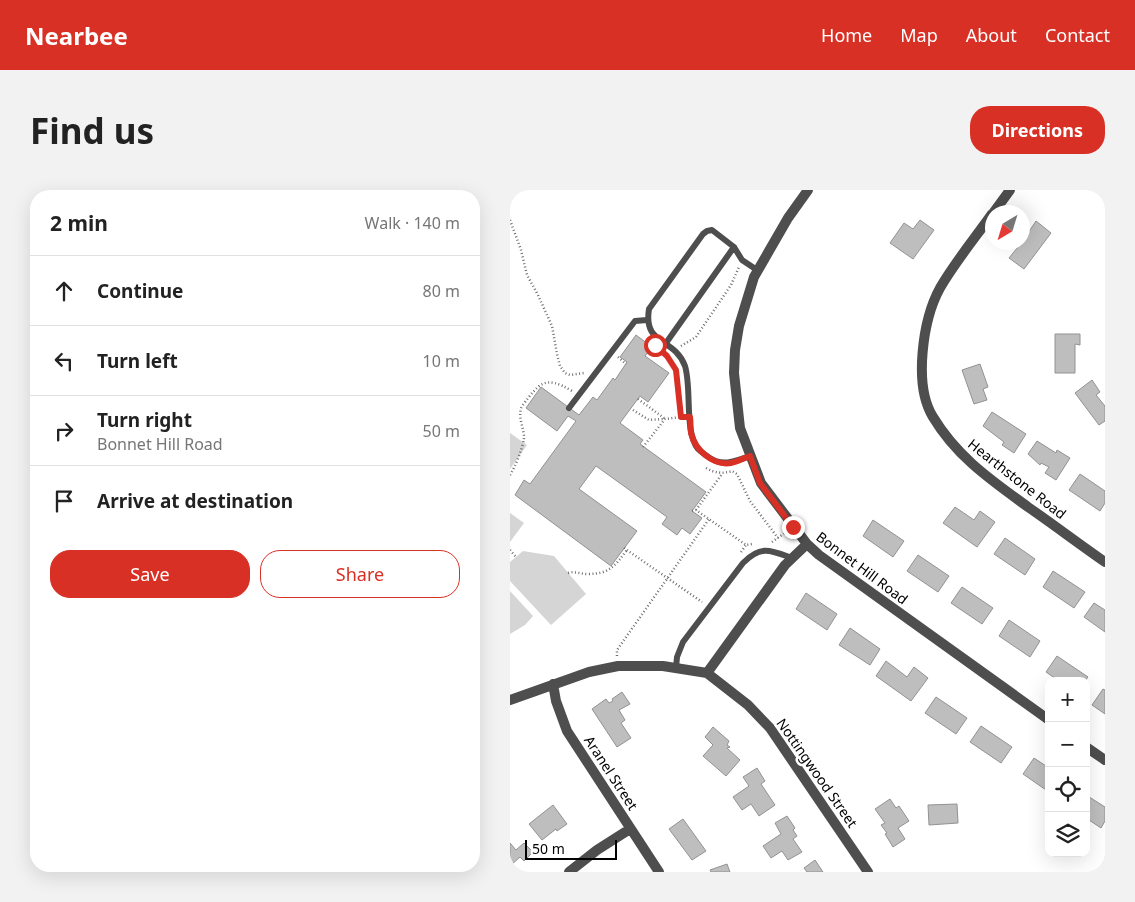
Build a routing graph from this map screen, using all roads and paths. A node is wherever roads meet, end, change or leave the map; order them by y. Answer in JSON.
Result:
{"nodes":[{"id":1,"x":808,"y":190,"type":"edge"},
{"id":2,"x":1010,"y":190,"type":"edge"},
{"id":3,"x":999,"y":205,"type":"edge"},
{"id":4,"x":510,"y":220,"type":"edge"},
{"id":5,"x":985,"y":224,"type":"edge"},
{"id":6,"x":734,"y":248,"type":"junction"},
{"id":7,"x":742,"y":260,"type":"junction"},
{"id":8,"x":758,"y":270,"type":"junction"},
{"id":9,"x":647,"y":320,"type":"junction"},
{"id":10,"x":666,"y":343,"type":"junction"},
{"id":11,"x":675,"y":351,"type":"junction"},
{"id":12,"x":618,"y":357,"type":"dead end"},
{"id":13,"x":626,"y":364,"type":"dead end"},
{"id":14,"x":587,"y":372,"type":"dead end"},
{"id":15,"x":576,"y":394,"type":"dead end"},
{"id":16,"x":638,"y":399,"type":"dead end"},
{"id":17,"x":569,"y":408,"type":"dead end"},
{"id":18,"x":633,"y":410,"type":"dead end"},
{"id":19,"x":690,"y":417,"type":"junction"},
{"id":20,"x":665,"y":419,"type":"junction"},
{"id":21,"x":643,"y":446,"type":"dead end"},
{"id":22,"x":750,"y":456,"type":"junction"},
{"id":23,"x":700,"y":464,"type":"dead end"},
{"id":24,"x":722,"y":474,"type":"junction"},
{"id":25,"x":510,"y":475,"type":"edge"},
{"id":26,"x":696,"y":510,"type":"junction"},
{"id":27,"x":692,"y":511,"type":"dead end"},
{"id":28,"x":709,"y":519,"type":"junction"},
{"id":29,"x":793,"y":527,"type":"junction"},
{"id":30,"x":778,"y":538,"type":"junction"},
{"id":31,"x":765,"y":543,"type":"dead end"},
{"id":32,"x":756,"y":544,"type":"dead end"},
{"id":33,"x":806,"y":544,"type":"junction"},
{"id":34,"x":510,"y":550,"type":"edge"},
{"id":35,"x":516,"y":557,"type":"dead end"},
{"id":36,"x":792,"y":558,"type":"junction"},
{"id":37,"x":1105,"y":562,"type":"edge"},
{"id":38,"x":568,"y":573,"type":"dead end"},
{"id":39,"x":668,"y":579,"type":"junction"},
{"id":40,"x":704,"y":603,"type":"dead end"},
{"id":41,"x":618,"y":666,"type":"junction"},
{"id":42,"x":676,"y":668,"type":"junction"},
{"id":43,"x":707,"y":674,"type":"junction"},
{"id":44,"x":552,"y":684,"type":"junction"},
{"id":45,"x":510,"y":700,"type":"edge"},
{"id":46,"x":1045,"y":717,"type":"edge"},
{"id":47,"x":1090,"y":750,"type":"edge"},
{"id":48,"x":1105,"y":760,"type":"edge"},
{"id":49,"x":630,"y":829,"type":"junction"},
{"id":50,"x":568,"y":872,"type":"edge"},
{"id":51,"x":659,"y":872,"type":"edge"},
{"id":52,"x":868,"y":872,"type":"edge"}],
"edges":[{"from":1,"to":8,"type":"street","name":"Bonnet Hill Road"},
{"from":2,"to":3,"type":"street","name":"Hearthstone Road"},
{"from":4,"to":14,"type":"path"},
{"from":5,"to":37,"type":"street","name":"Hearthstone Road"},
{"from":6,"to":7,"type":"lane"},
{"from":6,"to":9,"type":"lane"},
{"from":6,"to":10,"type":"lane"},
{"from":7,"to":8,"type":"lane"},
{"from":7,"to":11,"type":"path"},
{"from":8,"to":22,"type":"street","name":"Bonnet Hill Road"},
{"from":9,"to":10,"type":"lane"},
{"from":9,"to":17,"type":"lane"},
{"from":10,"to":11,"type":"lane"},
{"from":11,"to":19,"type":"lane"},
{"from":12,"to":13,"type":"path"},
{"from":15,"to":25,"type":"path"},
{"from":16,"to":20,"type":"path"},
{"from":18,"to":20,"type":"path"},
{"from":19,"to":20,"type":"path"},
{"from":19,"to":22,"type":"lane"},
{"from":20,"to":21,"type":"path"},
{"from":22,"to":29,"type":"street","name":"Bonnet Hill Road"},
{"from":23,"to":24,"type":"path"},
{"from":24,"to":26,"type":"path"},
{"from":24,"to":30,"type":"path"},
{"from":26,"to":27,"type":"path"},
{"from":26,"to":28,"type":"path"},
{"from":28,"to":32,"type":"path"},
{"from":28,"to":39,"type":"path"},
{"from":29,"to":30,"type":"path"},
{"from":29,"to":33,"type":"street","name":"Bonnet Hill Road"},
{"from":30,"to":31,"type":"path"},
{"from":33,"to":36,"type":"street"},
{"from":33,"to":46,"type":"street","name":"Bonnet Hill Road"},
{"from":34,"to":35,"type":"path"},
{"from":36,"to":42,"type":"lane"},
{"from":36,"to":43,"type":"street"},
{"from":38,"to":39,"type":"path"},
{"from":39,"to":40,"type":"path"},
{"from":39,"to":41,"type":"path"},
{"from":41,"to":42,"type":"street","name":"Nottingwood Street"},
{"from":41,"to":44,"type":"street","name":"Nottingwood Street"},
{"from":42,"to":43,"type":"street","name":"Nottingwood Street"},
{"from":43,"to":52,"type":"street","name":"Nottingwood Street"},
{"from":44,"to":45,"type":"street","name":"Nottingwood Street"},
{"from":44,"to":49,"type":"street","name":"Aranel Street"},
{"from":47,"to":48,"type":"street"},
{"from":49,"to":50,"type":"street"},
{"from":49,"to":51,"type":"street","name":"Aranel Street"}]}
